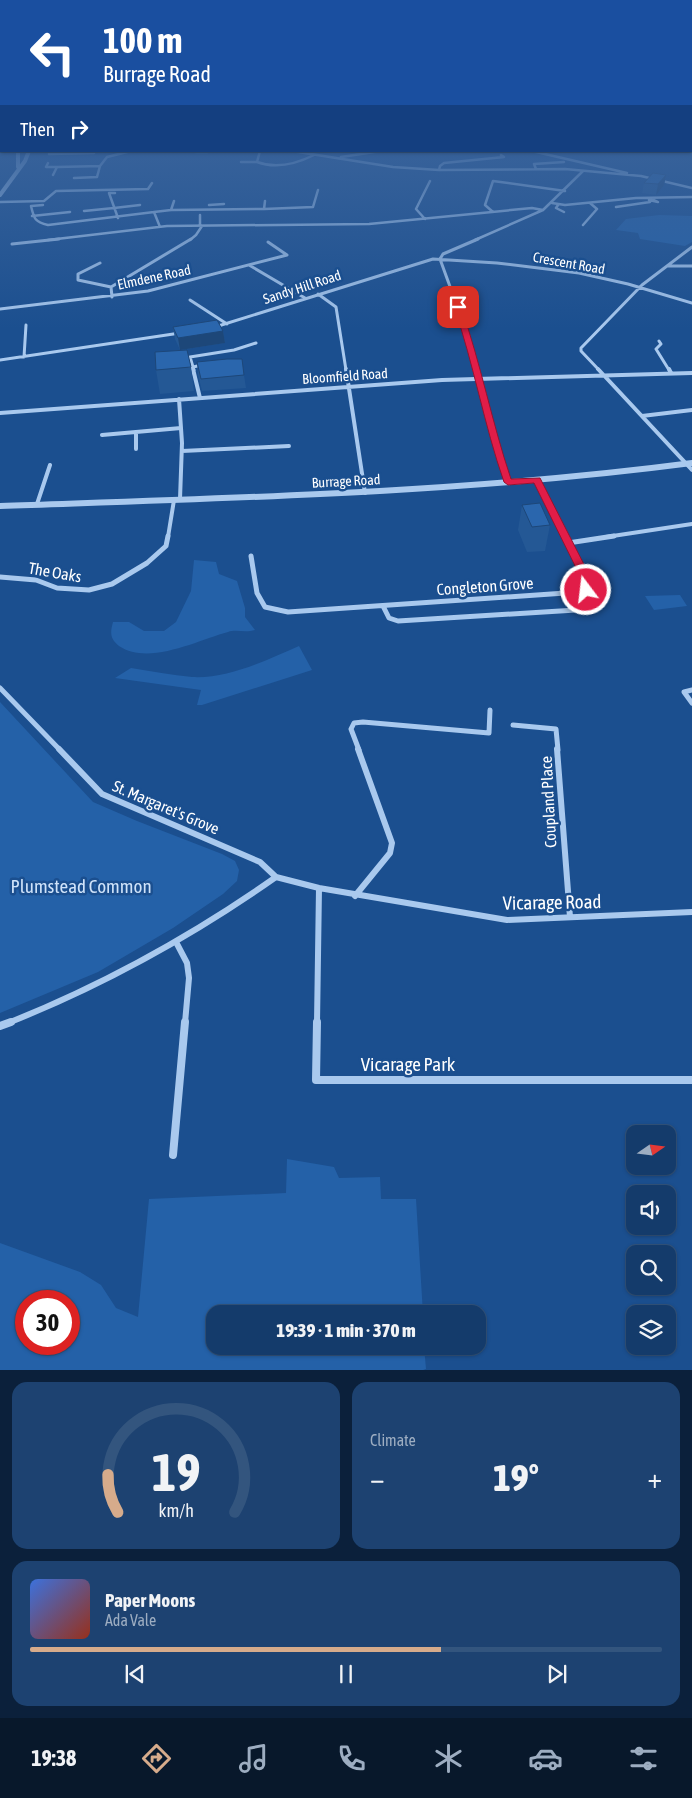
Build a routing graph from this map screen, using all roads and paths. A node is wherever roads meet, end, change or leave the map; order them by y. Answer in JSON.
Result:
{"nodes":[{"id":1,"x":44,"y":201,"type":"edge"},
{"id":2,"x":112,"y":201,"type":"edge"},
{"id":3,"x":174,"y":201,"type":"dead end"},
{"id":4,"x":265,"y":201,"type":"dead end"},
{"id":5,"x":316,"y":201,"type":"edge"},
{"id":6,"x":420,"y":201,"type":"edge"},
{"id":7,"x":487,"y":201,"type":"edge"},
{"id":8,"x":623,"y":201,"type":"edge"},
{"id":9,"x":646,"y":201,"type":"edge"},
{"id":10,"x":0,"y":202,"type":"edge"},
{"id":11,"x":590,"y":202,"type":"junction"},
{"id":12,"x":552,"y":203,"type":"joint"},
{"id":13,"x":209,"y":204,"type":"dead end"},
{"id":14,"x":43,"y":205,"type":"dead end"},
{"id":15,"x":558,"y":205,"type":"junction"},
{"id":16,"x":140,"y":206,"type":"dead end"},
{"id":17,"x":616,"y":207,"type":"dead end"},
{"id":18,"x":114,"y":208,"type":"junction"},
{"id":19,"x":264,"y":209,"type":"junction"},
{"id":20,"x":170,"y":210,"type":"junction"},
{"id":21,"x":220,"y":210,"type":"junction"},
{"id":22,"x":543,"y":210,"type":"junction"},
{"id":23,"x":84,"y":211,"type":"dead end"},
{"id":24,"x":70,"y":212,"type":"dead end"},
{"id":25,"x":154,"y":212,"type":"junction"},
{"id":26,"x":493,"y":212,"type":"junction"},
{"id":27,"x":564,"y":212,"type":"dead end"},
{"id":28,"x":200,"y":215,"type":"dead end"},
{"id":29,"x":32,"y":216,"type":"junction"},
{"id":30,"x":118,"y":218,"type":"junction"},
{"id":31,"x":425,"y":219,"type":"junction"},
{"id":32,"x":226,"y":220,"type":"dead end"},
{"id":33,"x":248,"y":220,"type":"dead end"},
{"id":34,"x":583,"y":225,"type":"dead end"},
{"id":35,"x":201,"y":226,"type":"junction"},
{"id":36,"x":226,"y":226,"type":"junction"},
{"id":37,"x":248,"y":226,"type":"junction"},
{"id":38,"x":160,"y":227,"type":"junction"},
{"id":39,"x":268,"y":242,"type":"dead end"},
{"id":40,"x":12,"y":244,"type":"dead end"},
{"id":41,"x":692,"y":247,"type":"edge"},
{"id":42,"x":440,"y":259,"type":"junction"},
{"id":43,"x":100,"y":263,"type":"dead end"},
{"id":44,"x":250,"y":265,"type":"junction"},
{"id":45,"x":668,"y":266,"type":"junction"},
{"id":46,"x":692,"y":266,"type":"edge"},
{"id":47,"x":111,"y":287,"type":"junction"},
{"id":48,"x":640,"y":288,"type":"junction"},
{"id":49,"x":318,"y":294,"type":"junction"},
{"id":50,"x":112,"y":297,"type":"junction"},
{"id":51,"x":305,"y":298,"type":"junction"},
{"id":52,"x":190,"y":300,"type":"dead end"},
{"id":53,"x":692,"y":303,"type":"edge"},
{"id":54,"x":0,"y":309,"type":"edge"},
{"id":55,"x":227,"y":324,"type":"junction"},
{"id":56,"x":26,"y":325,"type":"dead end"},
{"id":57,"x":211,"y":328,"type":"edge"},
{"id":58,"x":185,"y":332,"type":"edge"},
{"id":59,"x":659,"y":341,"type":"dead end"},
{"id":60,"x":256,"y":343,"type":"dead end"},
{"id":61,"x":24,"y":357,"type":"junction"},
{"id":62,"x":0,"y":360,"type":"edge"},
{"id":63,"x":210,"y":364,"type":"edge"},
{"id":64,"x":193,"y":367,"type":"junction"},
{"id":65,"x":186,"y":369,"type":"edge"},
{"id":66,"x":692,"y":373,"type":"edge"},
{"id":67,"x":671,"y":374,"type":"junction"},
{"id":68,"x":604,"y":375,"type":"junction"},
{"id":69,"x":479,"y":378,"type":"junction"},
{"id":70,"x":348,"y":387,"type":"junction"},
{"id":71,"x":200,"y":398,"type":"junction"},
{"id":72,"x":178,"y":399,"type":"junction"},
{"id":73,"x":692,"y":410,"type":"edge"},
{"id":74,"x":0,"y":414,"type":"edge"},
{"id":75,"x":642,"y":416,"type":"junction"},
{"id":76,"x":181,"y":428,"type":"junction"},
{"id":77,"x":136,"y":432,"type":"junction"},
{"id":78,"x":102,"y":435,"type":"dead end"},
{"id":79,"x":289,"y":446,"type":"dead end"},
{"id":80,"x":136,"y":449,"type":"dead end"},
{"id":81,"x":182,"y":450,"type":"junction"},
{"id":82,"x":50,"y":465,"type":"dead end"},
{"id":83,"x":690,"y":466,"type":"edge"},
{"id":84,"x":537,"y":480,"type":"junction"},
{"id":85,"x":508,"y":482,"type":"junction"},
{"id":86,"x":365,"y":493,"type":"junction"},
{"id":87,"x":177,"y":500,"type":"junction"},
{"id":88,"x":37,"y":504,"type":"junction"},
{"id":89,"x":0,"y":506,"type":"edge"},
{"id":90,"x":692,"y":524,"type":"edge"},
{"id":91,"x":568,"y":543,"type":"junction"},
{"id":92,"x":251,"y":556,"type":"dead end"},
{"id":93,"x":0,"y":577,"type":"edge"},
{"id":94,"x":383,"y":606,"type":"junction"},
{"id":95,"x":576,"y":610,"type":"dead end"},
{"id":96,"x":0,"y":688,"type":"edge"},
{"id":97,"x":692,"y":690,"type":"edge"},
{"id":98,"x":692,"y":703,"type":"edge"},
{"id":99,"x":490,"y":710,"type":"dead end"},
{"id":100,"x":513,"y":724,"type":"dead end"},
{"id":101,"x":276,"y":878,"type":"junction"},
{"id":102,"x":319,"y":888,"type":"junction"},
{"id":103,"x":355,"y":896,"type":"junction"},
{"id":104,"x":692,"y":912,"type":"edge"},
{"id":105,"x":570,"y":917,"type":"junction"},
{"id":106,"x":176,"y":942,"type":"junction"},
{"id":107,"x":0,"y":1026,"type":"edge"},
{"id":108,"x":692,"y":1080,"type":"edge"},
{"id":109,"x":172,"y":1155,"type":"dead end"}],
"edges":[{"from":1,"to":10,"type":"street"},
{"from":2,"to":18,"type":"street"},
{"from":3,"to":20,"type":"street"},
{"from":4,"to":19,"type":"street"},
{"from":5,"to":19,"type":"street"},
{"from":6,"to":31,"type":"street"},
{"from":7,"to":26,"type":"street"},
{"from":8,"to":11,"type":"street"},
{"from":9,"to":17,"type":"street"},
{"from":11,"to":15,"type":"street"},
{"from":11,"to":34,"type":"street"},
{"from":12,"to":15,"type":"street"},
{"from":12,"to":22,"type":"street","name":"Sandy Hill Road"},
{"from":13,"to":21,"type":"street"},
{"from":14,"to":29,"type":"street"},
{"from":15,"to":27,"type":"street"},
{"from":16,"to":18,"type":"street"},
{"from":18,"to":23,"type":"street"},
{"from":18,"to":30,"type":"street"},
{"from":19,"to":21,"type":"street"},
{"from":20,"to":21,"type":"street"},
{"from":20,"to":25,"type":"street"},
{"from":22,"to":26,"type":"street"},
{"from":22,"to":42,"type":"street","name":"Sandy Hill Road"},
{"from":24,"to":29,"type":"street"},
{"from":25,"to":30,"type":"street"},
{"from":25,"to":38,"type":"street"},
{"from":26,"to":31,"type":"street"},
{"from":28,"to":35,"type":"street"},
{"from":29,"to":30,"type":"street"},
{"from":31,"to":37,"type":"street"},
{"from":32,"to":36,"type":"street"},
{"from":33,"to":37,"type":"street"},
{"from":35,"to":36,"type":"street"},
{"from":35,"to":38,"type":"street"},
{"from":35,"to":47,"type":"street"},
{"from":36,"to":37,"type":"street"},
{"from":38,"to":40,"type":"street"},
{"from":39,"to":44,"type":"street","name":"Elmdene Road"},
{"from":41,"to":45,"type":"street"},
{"from":42,"to":48,"type":"street","name":"Crescent Road"},
{"from":42,"to":49,"type":"street","name":"Sandy Hill Road"},
{"from":42,"to":69,"type":"street"},
{"from":43,"to":47,"type":"street"},
{"from":44,"to":50,"type":"street","name":"Elmdene Road"},
{"from":44,"to":51,"type":"street"},
{"from":45,"to":46,"type":"street"},
{"from":45,"to":48,"type":"street"},
{"from":47,"to":50,"type":"street"},
{"from":48,"to":53,"type":"street","name":"Crescent Road"},
{"from":48,"to":68,"type":"street"},
{"from":49,"to":51,"type":"street","name":"Sandy Hill Road"},
{"from":49,"to":70,"type":"street"},
{"from":50,"to":54,"type":"street","name":"Elmdene Road"},
{"from":51,"to":55,"type":"street","name":"Sandy Hill Road"},
{"from":52,"to":55,"type":"street"},
{"from":55,"to":57,"type":"street","name":"Sandy Hill Road"},
{"from":56,"to":61,"type":"street"},
{"from":58,"to":61,"type":"street"},
{"from":59,"to":67,"type":"street"},
{"from":60,"to":64,"type":"street"},
{"from":61,"to":62,"type":"street"},
{"from":63,"to":64,"type":"street"},
{"from":64,"to":65,"type":"street"},
{"from":64,"to":71,"type":"street"},
{"from":66,"to":67,"type":"street","name":"Bloomfield Road"},
{"from":67,"to":68,"type":"street","name":"Bloomfield Road"},
{"from":68,"to":69,"type":"street","name":"Bloomfield Road"},
{"from":68,"to":75,"type":"street"},
{"from":69,"to":70,"type":"street","name":"Bloomfield Road"},
{"from":69,"to":85,"type":"street"},
{"from":70,"to":71,"type":"street","name":"Bloomfield Road"},
{"from":70,"to":86,"type":"street"},
{"from":71,"to":72,"type":"street","name":"Bloomfield Road"},
{"from":72,"to":74,"type":"street","name":"Bloomfield Road"},
{"from":72,"to":76,"type":"street","name":"The Oaks"},
{"from":73,"to":75,"type":"street"},
{"from":75,"to":83,"type":"street"},
{"from":76,"to":77,"type":"street"},
{"from":76,"to":81,"type":"street","name":"The Oaks"},
{"from":77,"to":78,"type":"street"},
{"from":77,"to":80,"type":"street"},
{"from":79,"to":81,"type":"street"},
{"from":81,"to":87,"type":"street","name":"The Oaks"},
{"from":82,"to":88,"type":"street"},
{"from":83,"to":84,"type":"street","name":"Burrage Road"},
{"from":84,"to":85,"type":"street","name":"Burrage Road"},
{"from":84,"to":91,"type":"street","name":"Congleton Grove"},
{"from":85,"to":86,"type":"street","name":"Burrage Road"},
{"from":86,"to":87,"type":"street","name":"Burrage Road"},
{"from":87,"to":88,"type":"street","name":"Burrage Road"},
{"from":87,"to":93,"type":"street","name":"The Oaks"},
{"from":88,"to":89,"type":"street","name":"Burrage Road"},
{"from":90,"to":91,"type":"street"},
{"from":91,"to":94,"type":"street","name":"Congleton Grove"},
{"from":92,"to":94,"type":"street","name":"Congleton Grove"},
{"from":94,"to":95,"type":"street","name":"Congleton Grove"},
{"from":96,"to":101,"type":"street","name":"St. Margaret's Grove"},
{"from":97,"to":98,"type":"street"},
{"from":99,"to":103,"type":"street"},
{"from":100,"to":105,"type":"street","name":"Coupland Place"},
{"from":101,"to":102,"type":"street","name":"St. Margaret's Grove"},
{"from":101,"to":106,"type":"street"},
{"from":102,"to":103,"type":"street","name":"St. Margaret's Grove"},
{"from":102,"to":108,"type":"street","name":"Vicarage Park"},
{"from":103,"to":105,"type":"street","name":"Vicarage Road"},
{"from":104,"to":105,"type":"street","name":"Vicarage Road"},
{"from":106,"to":107,"type":"street"},
{"from":106,"to":109,"type":"street"}]}
